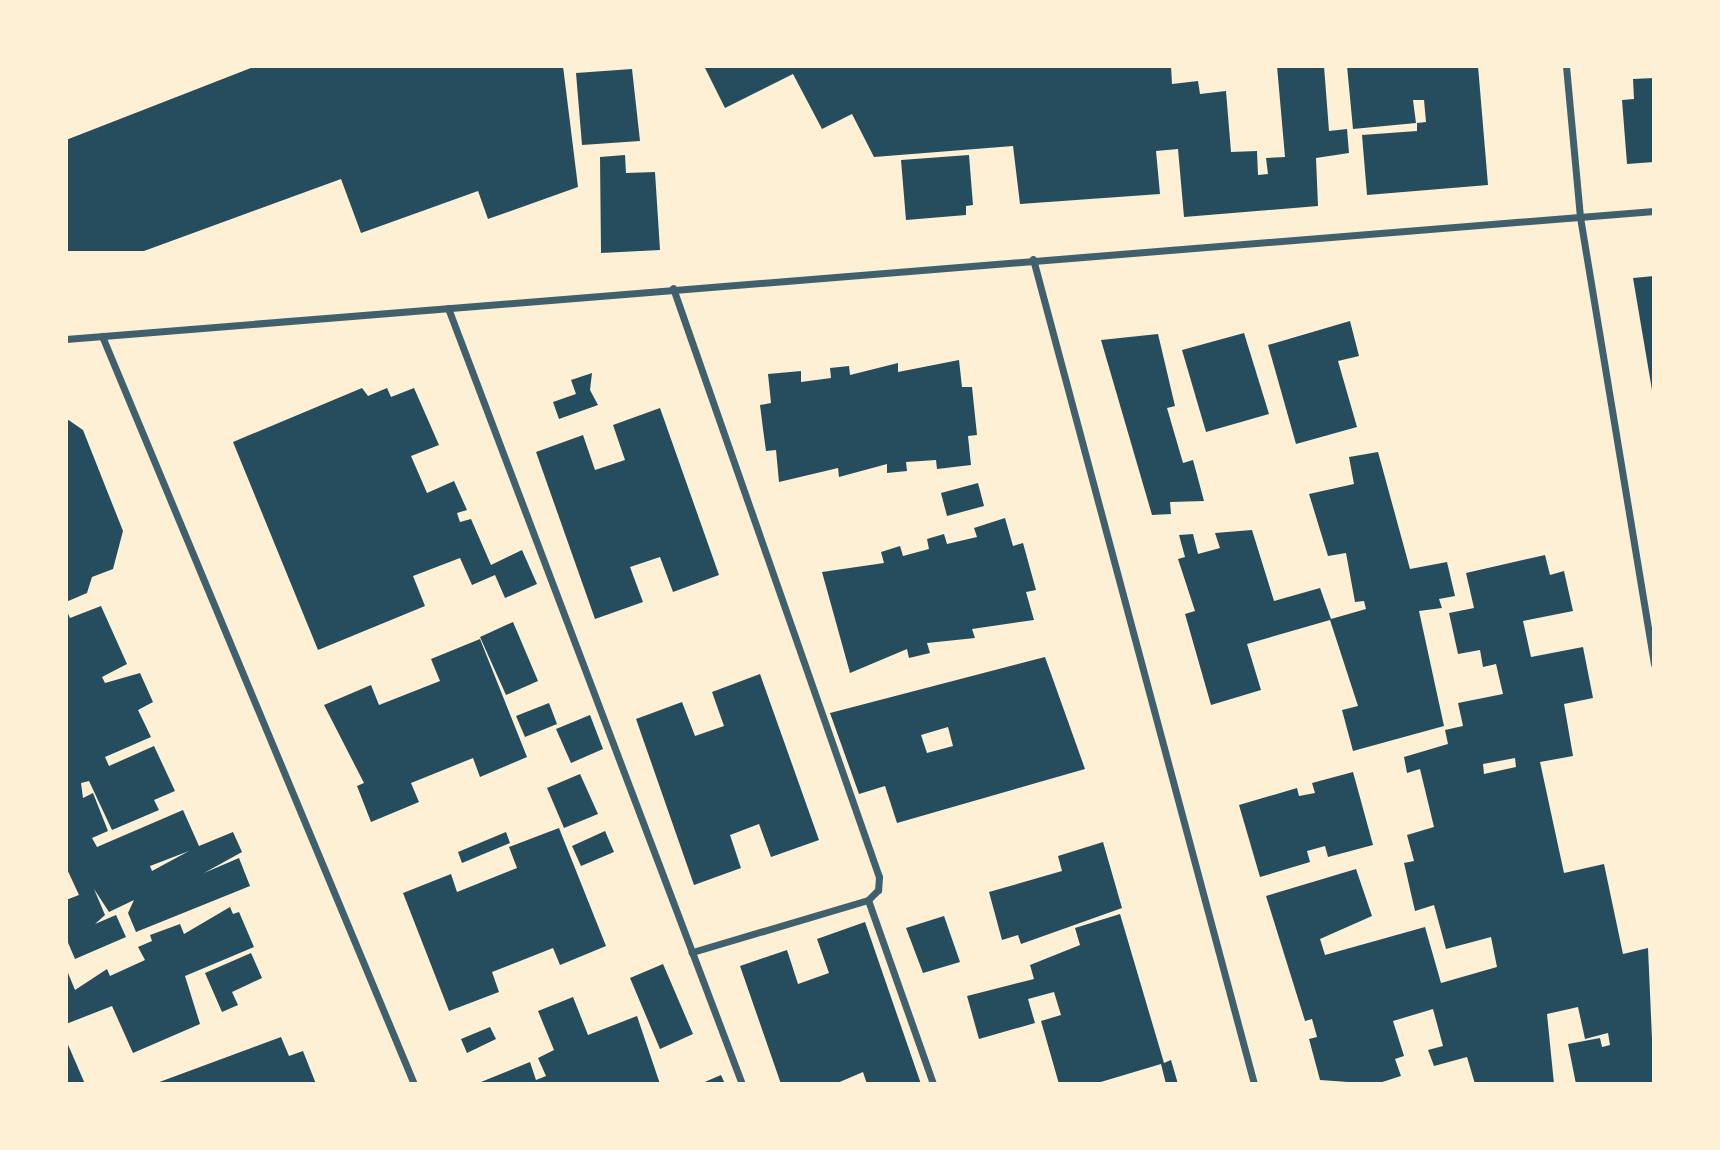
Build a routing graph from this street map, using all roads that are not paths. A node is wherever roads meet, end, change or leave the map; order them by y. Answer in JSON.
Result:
{"nodes":[{"id":1,"x":1566,"y":66,"type":"edge"},
{"id":2,"x":1654,"y":211,"type":"edge"},
{"id":3,"x":1580,"y":217,"type":"junction"},
{"id":4,"x":1034,"y":259,"type":"junction"},
{"id":5,"x":673,"y":288,"type":"junction"},
{"id":6,"x":448,"y":308,"type":"junction"},
{"id":7,"x":103,"y":336,"type":"junction"},
{"id":8,"x":66,"y":339,"type":"edge"},
{"id":9,"x":1654,"y":664,"type":"edge"},
{"id":10,"x":868,"y":900,"type":"junction"},
{"id":11,"x":692,"y":952,"type":"junction"},
{"id":12,"x":414,"y":1083,"type":"edge"},
{"id":13,"x":742,"y":1083,"type":"edge"},
{"id":14,"x":933,"y":1083,"type":"edge"},
{"id":15,"x":1254,"y":1083,"type":"edge"}],
"edges":[{"from":1,"to":3,"type":"street"},
{"from":2,"to":3,"type":"street"},
{"from":3,"to":4,"type":"street"},
{"from":3,"to":9,"type":"street"},
{"from":4,"to":5,"type":"street"},
{"from":4,"to":15,"type":"street"},
{"from":5,"to":6,"type":"street"},
{"from":5,"to":10,"type":"street"},
{"from":6,"to":7,"type":"street"},
{"from":6,"to":11,"type":"street"},
{"from":7,"to":8,"type":"street"},
{"from":7,"to":12,"type":"street"},
{"from":10,"to":11,"type":"street"},
{"from":10,"to":14,"type":"street"},
{"from":11,"to":13,"type":"street"}]}
